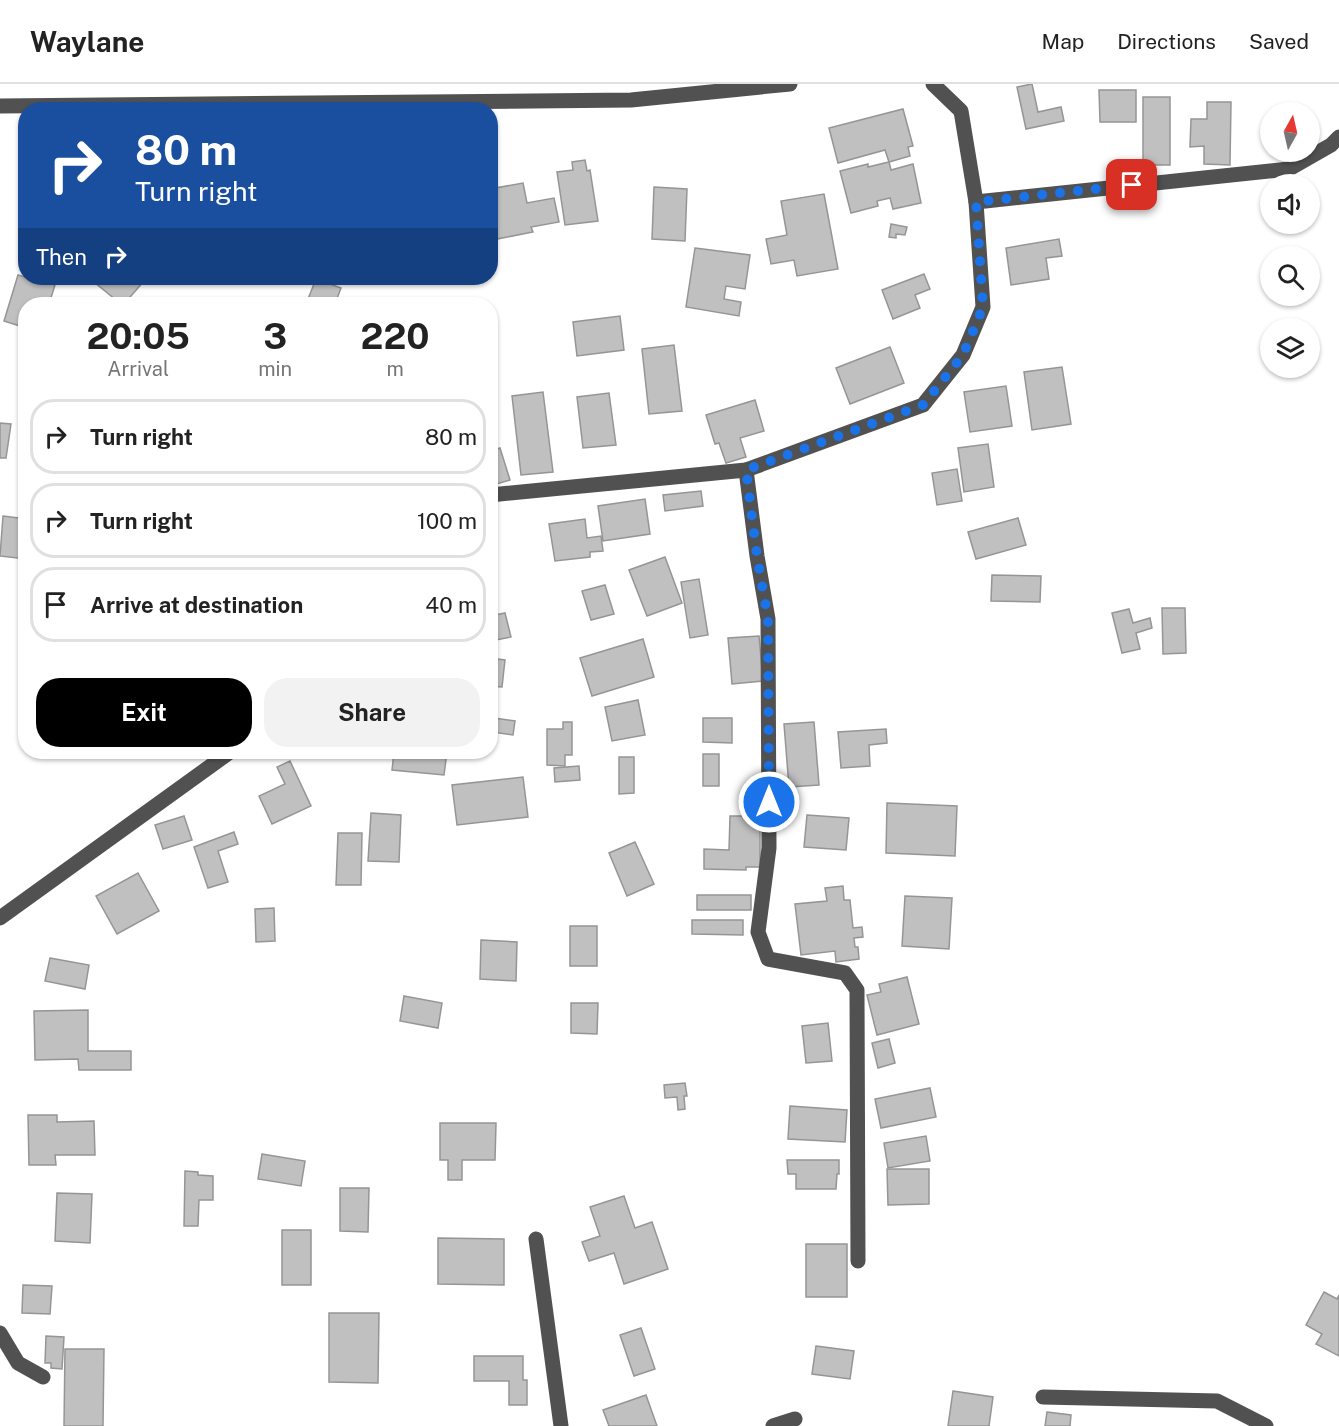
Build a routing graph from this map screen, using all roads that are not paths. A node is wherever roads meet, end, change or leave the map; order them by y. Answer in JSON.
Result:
{"nodes":[{"id":1,"x":790,"y":84,"type":"edge"},
{"id":2,"x":933,"y":84,"type":"edge"},
{"id":3,"x":420,"y":102,"type":"edge"},
{"id":4,"x":0,"y":106,"type":"edge"},
{"id":5,"x":18,"y":106,"type":"edge"},
{"id":6,"x":1339,"y":137,"type":"edge"},
{"id":7,"x":976,"y":202,"type":"junction"},
{"id":8,"x":746,"y":470,"type":"junction"},
{"id":9,"x":498,"y":494,"type":"edge"},
{"id":10,"x":220,"y":759,"type":"edge"},
{"id":11,"x":0,"y":918,"type":"edge"},
{"id":12,"x":536,"y":1239,"type":"dead end"},
{"id":13,"x":858,"y":1261,"type":"dead end"},
{"id":14,"x":0,"y":1333,"type":"edge"},
{"id":15,"x":43,"y":1377,"type":"dead end"},
{"id":16,"x":1043,"y":1397,"type":"dead end"},
{"id":17,"x":795,"y":1419,"type":"dead end"},
{"id":18,"x":561,"y":1426,"type":"edge"},
{"id":19,"x":772,"y":1426,"type":"edge"},
{"id":20,"x":1266,"y":1426,"type":"edge"}],
"edges":[{"from":1,"to":3,"type":"street"},
{"from":2,"to":7,"type":"street"},
{"from":4,"to":5,"type":"street"},
{"from":6,"to":7,"type":"street"},
{"from":7,"to":8,"type":"street"},
{"from":8,"to":9,"type":"street"},
{"from":8,"to":13,"type":"street"},
{"from":10,"to":11,"type":"street"},
{"from":12,"to":18,"type":"street"},
{"from":14,"to":15,"type":"street"},
{"from":16,"to":20,"type":"street"},
{"from":17,"to":19,"type":"street"}]}
